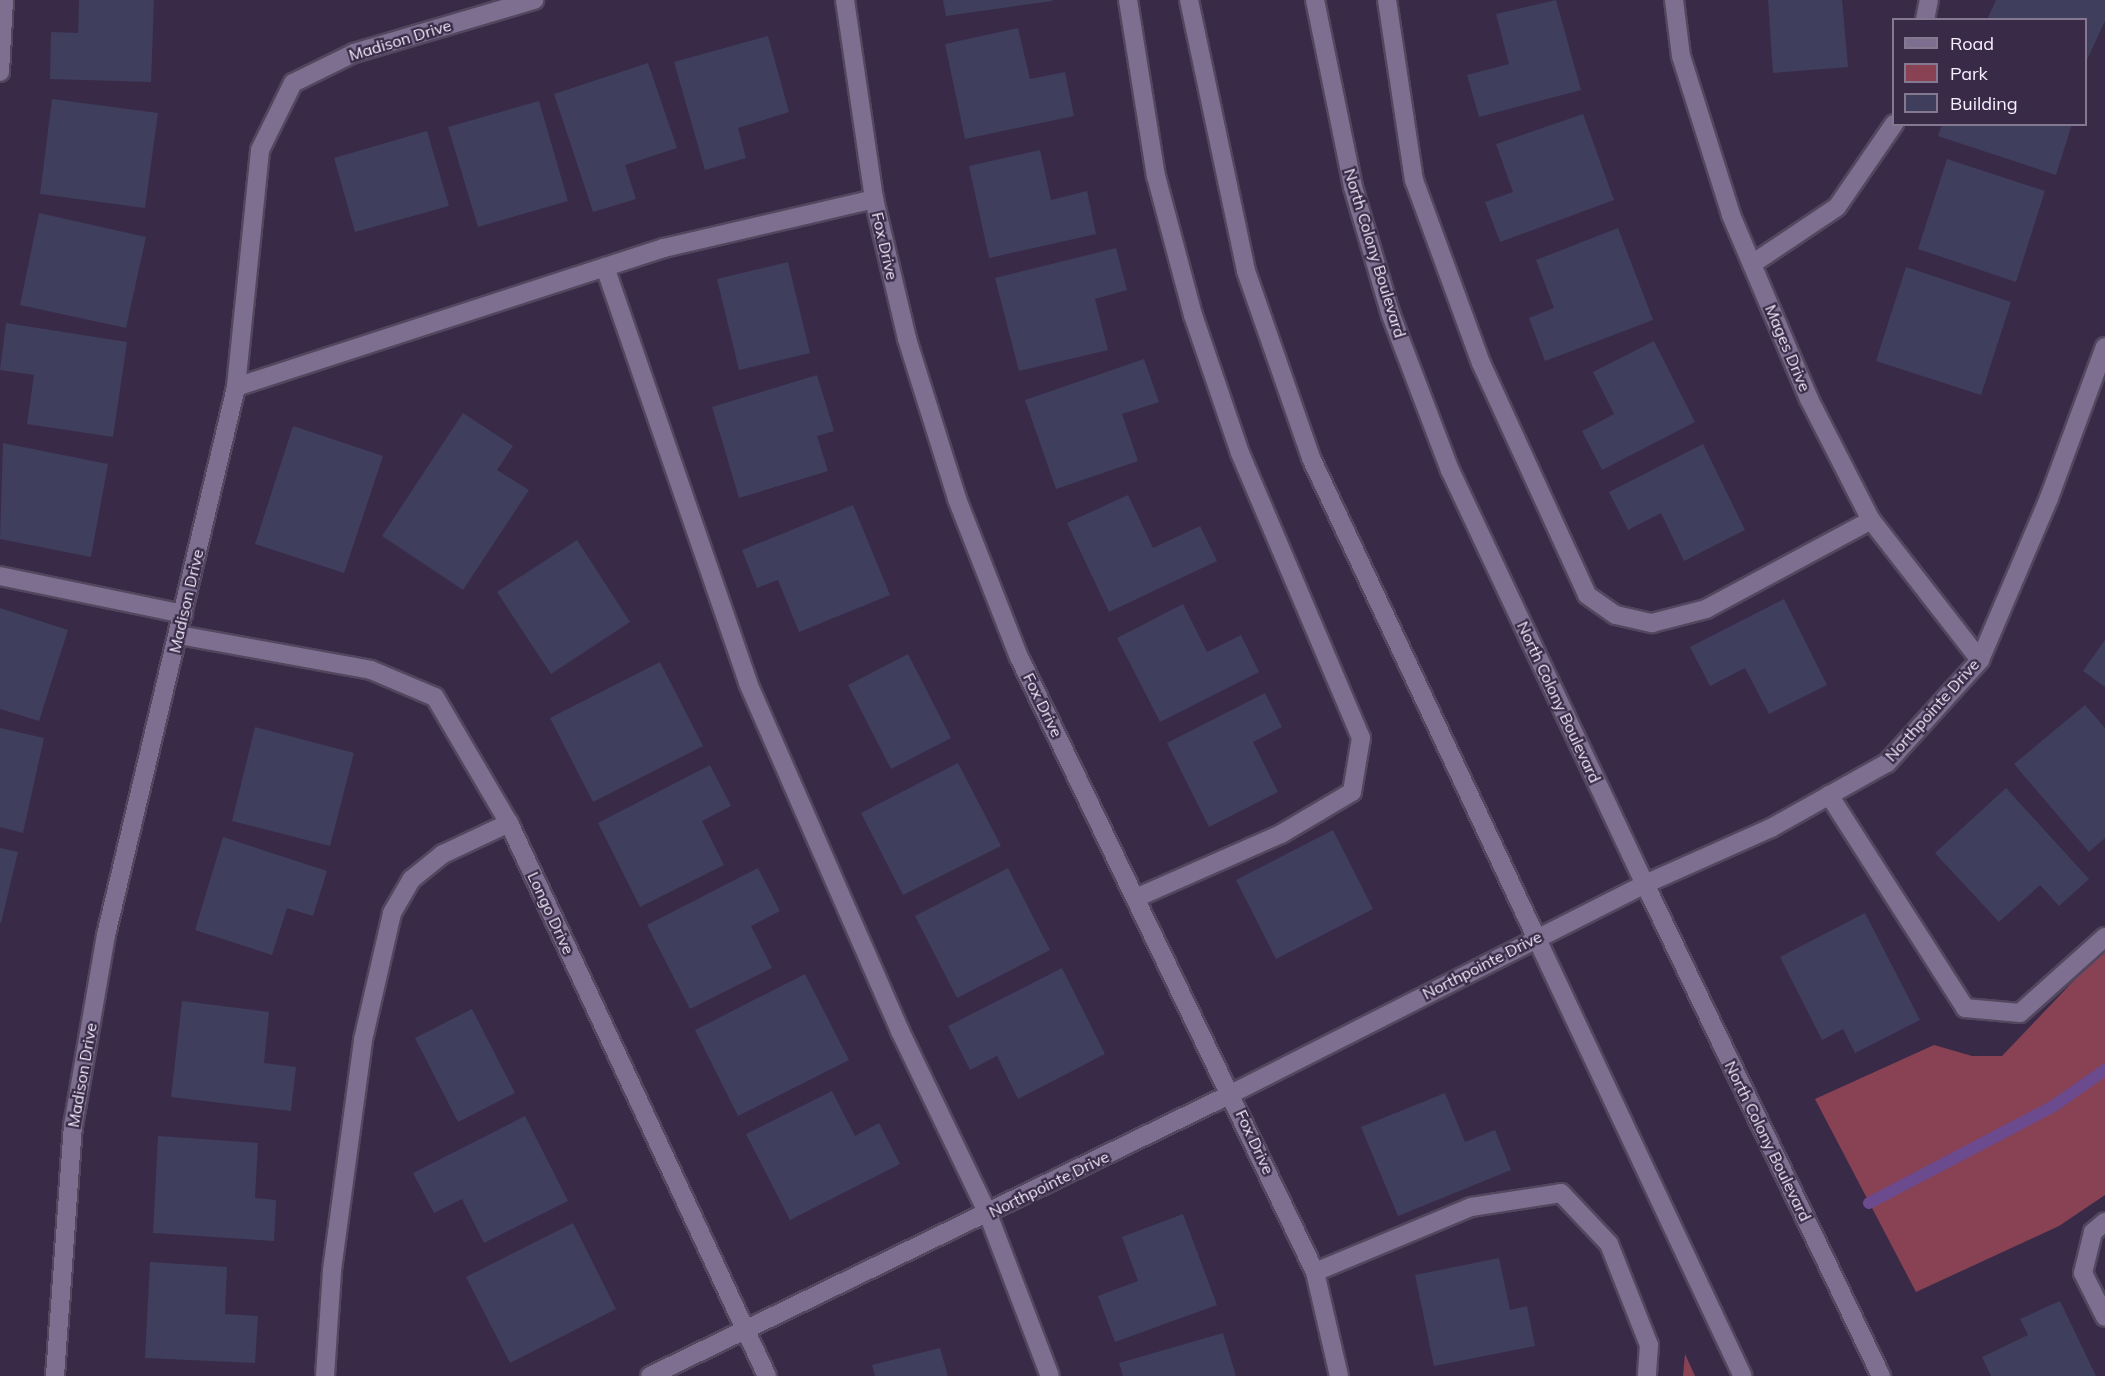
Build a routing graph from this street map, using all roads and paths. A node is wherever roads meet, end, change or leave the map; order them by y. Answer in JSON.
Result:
{"nodes":[{"id":1,"x":4,"y":0,"type":"edge"},
{"id":2,"x":534,"y":0,"type":"edge"},
{"id":3,"x":845,"y":0,"type":"edge"},
{"id":4,"x":1128,"y":0,"type":"edge"},
{"id":5,"x":1189,"y":0,"type":"edge"},
{"id":6,"x":1315,"y":0,"type":"edge"},
{"id":7,"x":1387,"y":0,"type":"edge"},
{"id":8,"x":1674,"y":0,"type":"edge"},
{"id":9,"x":1929,"y":0,"type":"edge"},
{"id":10,"x":1925,"y":18,"type":"edge"},
{"id":11,"x":0,"y":72,"type":"edge"},
{"id":12,"x":1892,"y":125,"type":"edge"},
{"id":13,"x":874,"y":199,"type":"junction"},
{"id":14,"x":1752,"y":264,"type":"junction"},
{"id":15,"x":605,"y":267,"type":"junction"},
{"id":16,"x":2105,"y":346,"type":"edge"},
{"id":17,"x":236,"y":387,"type":"junction"},
{"id":18,"x":1870,"y":520,"type":"junction"},
{"id":19,"x":0,"y":576,"type":"edge"},
{"id":20,"x":183,"y":614,"type":"junction"},
{"id":21,"x":179,"y":635,"type":"junction"},
{"id":22,"x":1980,"y":660,"type":"junction"},
{"id":23,"x":1829,"y":795,"type":"junction"},
{"id":24,"x":508,"y":823,"type":"junction"},
{"id":25,"x":1645,"y":884,"type":"junction"},
{"id":26,"x":1138,"y":897,"type":"junction"},
{"id":27,"x":1536,"y":937,"type":"junction"},
{"id":28,"x":2105,"y":937,"type":"edge"},
{"id":29,"x":1233,"y":1093,"type":"junction"},
{"id":30,"x":988,"y":1214,"type":"junction"},
{"id":31,"x":2105,"y":1222,"type":"edge"},
{"id":32,"x":1315,"y":1272,"type":"junction"},
{"id":33,"x":2105,"y":1317,"type":"edge"},
{"id":34,"x":747,"y":1329,"type":"junction"},
{"id":35,"x":55,"y":1376,"type":"edge"},
{"id":36,"x":325,"y":1376,"type":"edge"},
{"id":37,"x":650,"y":1376,"type":"edge"},
{"id":38,"x":767,"y":1376,"type":"edge"},
{"id":39,"x":1050,"y":1376,"type":"edge"},
{"id":40,"x":1339,"y":1376,"type":"edge"},
{"id":41,"x":1647,"y":1376,"type":"edge"},
{"id":42,"x":1743,"y":1376,"type":"edge"},
{"id":43,"x":1881,"y":1376,"type":"edge"}],
"edges":[{"from":1,"to":11,"type":"street"},
{"from":2,"to":17,"type":"street","name":"Madison Drive"},
{"from":3,"to":13,"type":"street","name":"Fox Drive"},
{"from":4,"to":26,"type":"street"},
{"from":5,"to":27,"type":"street"},
{"from":6,"to":25,"type":"street","name":"North Colony Boulevard"},
{"from":7,"to":18,"type":"street"},
{"from":8,"to":14,"type":"street","name":"Mages Drive"},
{"from":9,"to":10,"type":"street"},
{"from":12,"to":14,"type":"street"},
{"from":13,"to":15,"type":"street"},
{"from":13,"to":26,"type":"street","name":"Fox Drive"},
{"from":14,"to":18,"type":"street","name":"Mages Drive"},
{"from":15,"to":17,"type":"street"},
{"from":15,"to":30,"type":"street"},
{"from":16,"to":22,"type":"street","name":"Northpointe Drive"},
{"from":17,"to":20,"type":"street","name":"Madison Drive"},
{"from":18,"to":22,"type":"street","name":"Mages Drive"},
{"from":19,"to":20,"type":"street"},
{"from":20,"to":21,"type":"street","name":"Madison Drive"},
{"from":21,"to":24,"type":"street","name":"Longo Drive"},
{"from":21,"to":35,"type":"street","name":"Madison Drive"},
{"from":22,"to":23,"type":"street","name":"Northpointe Drive"},
{"from":23,"to":25,"type":"street","name":"Northpointe Drive"},
{"from":23,"to":28,"type":"street"},
{"from":24,"to":34,"type":"street","name":"Longo Drive"},
{"from":24,"to":36,"type":"street"},
{"from":25,"to":27,"type":"street","name":"Northpointe Drive"},
{"from":25,"to":43,"type":"street","name":"North Colony Boulevard"},
{"from":26,"to":29,"type":"street","name":"Fox Drive"},
{"from":27,"to":29,"type":"street","name":"Northpointe Drive"},
{"from":27,"to":42,"type":"street"},
{"from":29,"to":30,"type":"street","name":"Northpointe Drive"},
{"from":29,"to":32,"type":"street","name":"Fox Drive"},
{"from":30,"to":34,"type":"street","name":"Northpointe Drive"},
{"from":30,"to":39,"type":"street"},
{"from":31,"to":33,"type":"street"},
{"from":32,"to":40,"type":"street","name":"Fox Drive"},
{"from":32,"to":41,"type":"street"},
{"from":34,"to":37,"type":"street","name":"Northpointe Drive"},
{"from":34,"to":38,"type":"street","name":"Longo Drive"}]}
